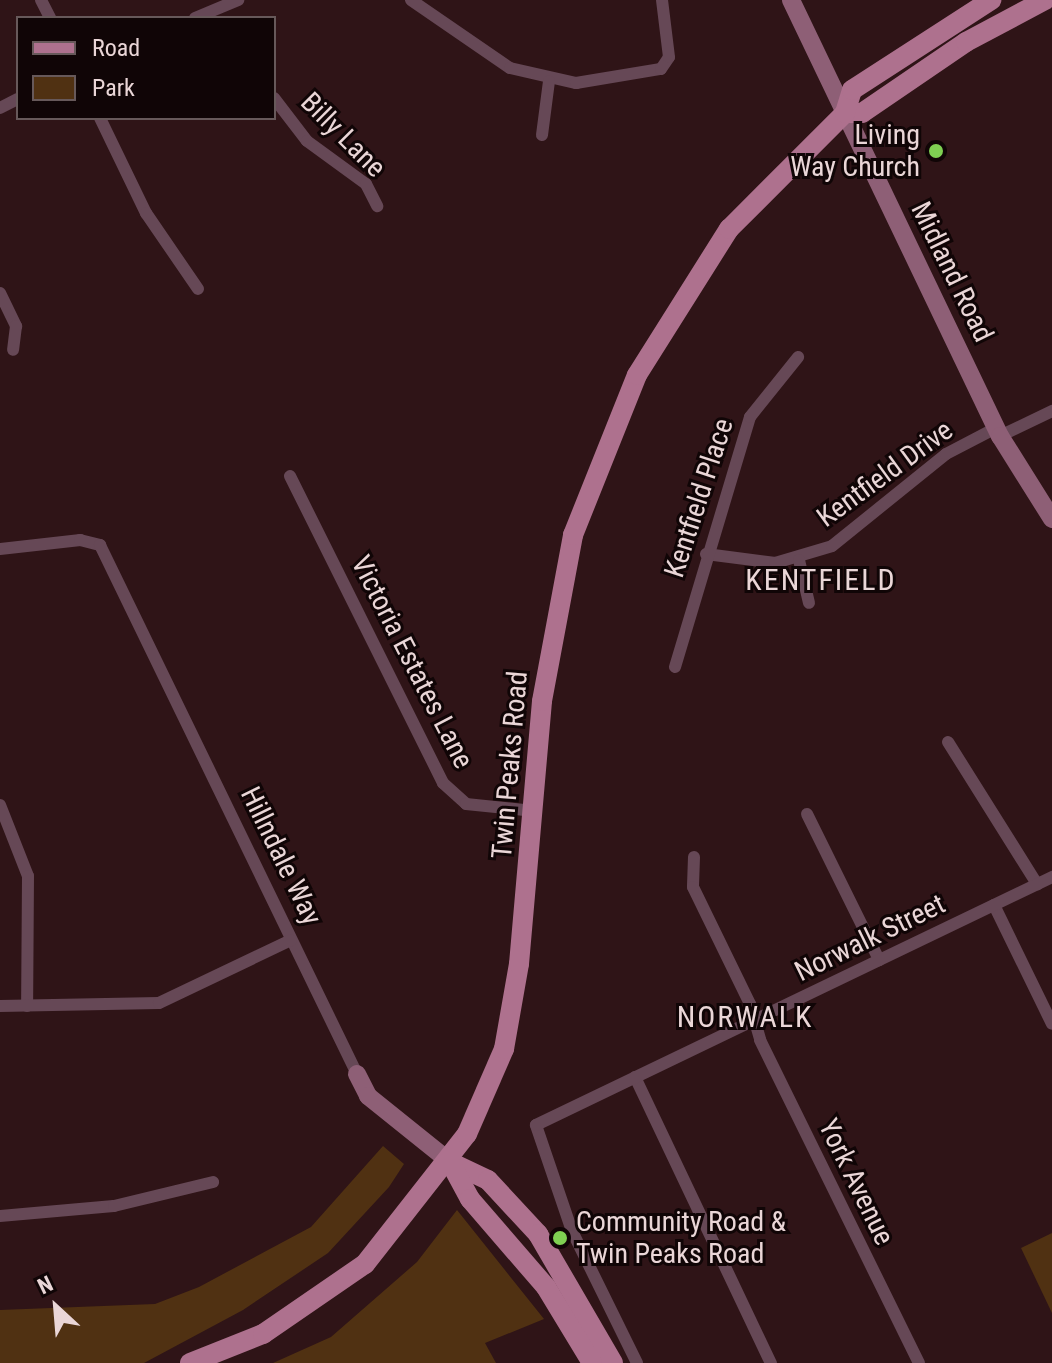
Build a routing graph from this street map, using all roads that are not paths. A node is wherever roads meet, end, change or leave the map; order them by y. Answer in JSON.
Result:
{"nodes":[{"id":1,"x":411,"y":0,"type":"edge"},
{"id":2,"x":662,"y":0,"type":"edge"},
{"id":3,"x":791,"y":0,"type":"edge"},
{"id":4,"x":991,"y":0,"type":"edge"},
{"id":5,"x":1045,"y":0,"type":"edge"},
{"id":6,"x":233,"y":8,"type":"edge"},
{"id":7,"x":203,"y":16,"type":"edge"},
{"id":8,"x":549,"y":81,"type":"junction"},
{"id":9,"x":276,"y":101,"type":"edge"},
{"id":10,"x":845,"y":113,"type":"junction"},
{"id":11,"x":101,"y":120,"type":"edge"},
{"id":12,"x":542,"y":135,"type":"dead end"},
{"id":13,"x":377,"y":206,"type":"dead end"},
{"id":14,"x":198,"y":289,"type":"dead end"},
{"id":15,"x":0,"y":293,"type":"edge"},
{"id":16,"x":13,"y":350,"type":"dead end"},
{"id":17,"x":798,"y":357,"type":"dead end"},
{"id":18,"x":1052,"y":411,"type":"edge"},
{"id":19,"x":998,"y":432,"type":"junction"},
{"id":20,"x":290,"y":476,"type":"dead end"},
{"id":21,"x":1052,"y":519,"type":"edge"},
{"id":22,"x":0,"y":549,"type":"edge"},
{"id":23,"x":706,"y":554,"type":"junction"},
{"id":24,"x":799,"y":560,"type":"junction"},
{"id":25,"x":809,"y":603,"type":"dead end"},
{"id":26,"x":675,"y":667,"type":"dead end"},
{"id":27,"x":948,"y":742,"type":"dead end"},
{"id":28,"x":0,"y":805,"type":"edge"},
{"id":29,"x":534,"y":811,"type":"junction"},
{"id":30,"x":807,"y":814,"type":"dead end"},
{"id":31,"x":694,"y":857,"type":"dead end"},
{"id":32,"x":1052,"y":877,"type":"edge"},
{"id":33,"x":1037,"y":884,"type":"junction"},
{"id":34,"x":994,"y":905,"type":"junction"},
{"id":35,"x":291,"y":940,"type":"junction"},
{"id":36,"x":879,"y":960,"type":"junction"},
{"id":37,"x":0,"y":1006,"type":"edge"},
{"id":38,"x":27,"y":1006,"type":"junction"},
{"id":39,"x":753,"y":1020,"type":"junction"},
{"id":40,"x":1052,"y":1024,"type":"edge"},
{"id":41,"x":357,"y":1074,"type":"joint"},
{"id":42,"x":635,"y":1077,"type":"junction"},
{"id":43,"x":450,"y":1162,"type":"junction"},
{"id":44,"x":213,"y":1182,"type":"dead end"},
{"id":45,"x":0,"y":1216,"type":"edge"},
{"id":46,"x":190,"y":1363,"type":"edge"},
{"id":47,"x":592,"y":1363,"type":"edge"},
{"id":48,"x":613,"y":1363,"type":"edge"},
{"id":49,"x":637,"y":1363,"type":"edge"},
{"id":50,"x":771,"y":1363,"type":"edge"},
{"id":51,"x":919,"y":1363,"type":"edge"}],
"edges":[{"from":1,"to":8,"type":"street"},
{"from":2,"to":8,"type":"street"},
{"from":3,"to":10,"type":"main road","name":"Midland Road"},
{"from":4,"to":10,"type":"main road","name":"Twin Peaks Road"},
{"from":5,"to":10,"type":"main road","name":"Twin Peaks Road"},
{"from":6,"to":7,"type":"street"},
{"from":8,"to":12,"type":"street"},
{"from":9,"to":13,"type":"street","name":"Billy Lane"},
{"from":10,"to":19,"type":"main road","name":"Midland Road"},
{"from":10,"to":29,"type":"main road","name":"Twin Peaks Road"},
{"from":11,"to":14,"type":"street"},
{"from":15,"to":16,"type":"street"},
{"from":17,"to":23,"type":"street","name":"Kentfield Place"},
{"from":18,"to":19,"type":"street","name":"Kentfield Drive"},
{"from":19,"to":21,"type":"main road","name":"Midland Road"},
{"from":19,"to":24,"type":"street","name":"Kentfield Drive"},
{"from":20,"to":29,"type":"street","name":"Victoria Estates Lane"},
{"from":22,"to":35,"type":"street","name":"Hillndale Way"},
{"from":23,"to":24,"type":"street","name":"Kentfield Drive"},
{"from":23,"to":26,"type":"street","name":"Kentfield Place"},
{"from":24,"to":25,"type":"street"},
{"from":27,"to":33,"type":"street"},
{"from":28,"to":38,"type":"street"},
{"from":29,"to":43,"type":"main road","name":"Twin Peaks Road"},
{"from":30,"to":36,"type":"street"},
{"from":31,"to":39,"type":"street","name":"York Avenue"},
{"from":32,"to":33,"type":"street","name":"Norwalk Street"},
{"from":33,"to":34,"type":"street","name":"Norwalk Street"},
{"from":34,"to":36,"type":"street","name":"Norwalk Street"},
{"from":34,"to":40,"type":"street"},
{"from":35,"to":38,"type":"street"},
{"from":35,"to":41,"type":"street","name":"Hillndale Way"},
{"from":36,"to":39,"type":"street","name":"Norwalk Street"},
{"from":37,"to":38,"type":"street"},
{"from":39,"to":42,"type":"street","name":"Norwalk Street"},
{"from":39,"to":51,"type":"street","name":"York Avenue"},
{"from":41,"to":43,"type":"main road","name":"Hillndale Way"},
{"from":42,"to":49,"type":"street","name":"Norwalk Street"},
{"from":42,"to":50,"type":"street"},
{"from":43,"to":46,"type":"main road","name":"Twin Peaks Road"},
{"from":43,"to":47,"type":"main road"},
{"from":43,"to":48,"type":"main road"},
{"from":44,"to":45,"type":"street"}]}
